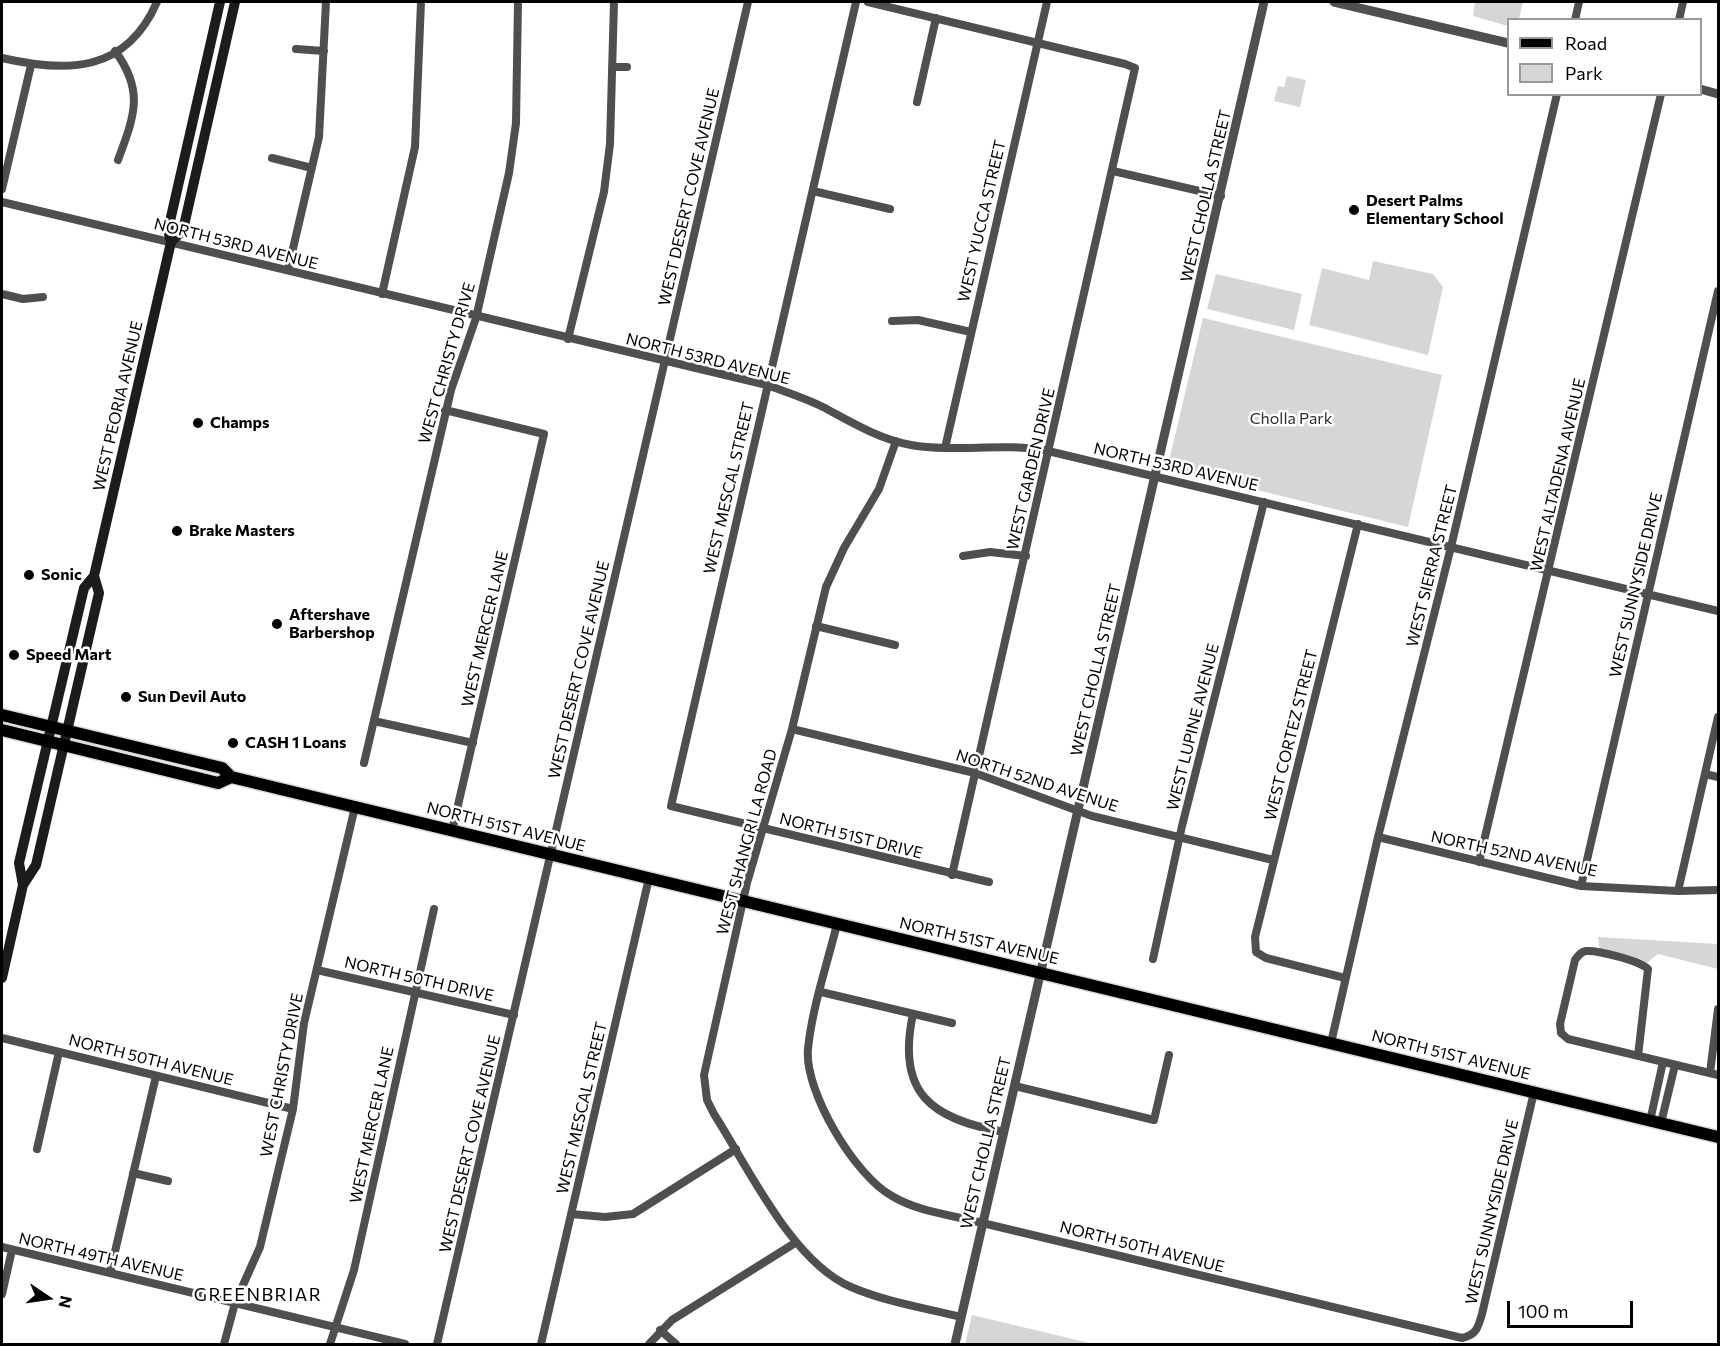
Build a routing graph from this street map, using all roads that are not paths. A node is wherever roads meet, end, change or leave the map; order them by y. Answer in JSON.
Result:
{"nodes":[{"id":1,"x":157,"y":2,"type":"edge"},
{"id":2,"x":220,"y":2,"type":"edge"},
{"id":3,"x":236,"y":2,"type":"edge"},
{"id":4,"x":326,"y":2,"type":"edge"},
{"id":5,"x":422,"y":2,"type":"edge"},
{"id":6,"x":518,"y":2,"type":"edge"},
{"id":7,"x":614,"y":2,"type":"edge"},
{"id":8,"x":748,"y":2,"type":"edge"},
{"id":9,"x":856,"y":2,"type":"edge"},
{"id":10,"x":868,"y":2,"type":"edge"},
{"id":11,"x":1047,"y":2,"type":"edge"},
{"id":12,"x":1264,"y":2,"type":"edge"},
{"id":13,"x":1334,"y":2,"type":"edge"},
{"id":14,"x":1579,"y":2,"type":"edge"},
{"id":15,"x":1683,"y":2,"type":"edge"},
{"id":16,"x":936,"y":18,"type":"junction"},
{"id":17,"x":1575,"y":18,"type":"edge"},
{"id":18,"x":1679,"y":18,"type":"edge"},
{"id":19,"x":1038,"y":42,"type":"junction"},
{"id":20,"x":1507,"y":43,"type":"edge"},
{"id":21,"x":296,"y":49,"type":"dead end"},
{"id":22,"x":115,"y":51,"type":"junction"},
{"id":23,"x":324,"y":51,"type":"junction"},
{"id":24,"x":2,"y":58,"type":"edge"},
{"id":25,"x":31,"y":65,"type":"junction"},
{"id":26,"x":612,"y":67,"type":"junction"},
{"id":27,"x":627,"y":67,"type":"dead end"},
{"id":28,"x":1702,"y":89,"type":"edge"},
{"id":29,"x":1719,"y":94,"type":"edge"},
{"id":30,"x":1557,"y":96,"type":"edge"},
{"id":31,"x":1661,"y":96,"type":"edge"},
{"id":32,"x":916,"y":102,"type":"dead end"},
{"id":33,"x":272,"y":158,"type":"dead end"},
{"id":34,"x":117,"y":160,"type":"dead end"},
{"id":35,"x":312,"y":168,"type":"junction"},
{"id":36,"x":1113,"y":171,"type":"junction"},
{"id":37,"x":2,"y":189,"type":"edge"},
{"id":38,"x":813,"y":191,"type":"junction"},
{"id":39,"x":1221,"y":196,"type":"junction"},
{"id":40,"x":2,"y":202,"type":"edge"},
{"id":41,"x":890,"y":209,"type":"dead end"},
{"id":42,"x":171,"y":242,"type":"junction"},
{"id":43,"x":288,"y":270,"type":"junction"},
{"id":44,"x":1719,"y":291,"type":"edge"},
{"id":45,"x":2,"y":294,"type":"edge"},
{"id":46,"x":382,"y":294,"type":"junction"},
{"id":47,"x":43,"y":297,"type":"dead end"},
{"id":48,"x":476,"y":318,"type":"junction"},
{"id":49,"x":892,"y":321,"type":"dead end"},
{"id":50,"x":970,"y":332,"type":"junction"},
{"id":51,"x":568,"y":339,"type":"junction"},
{"id":52,"x":664,"y":362,"type":"junction"},
{"id":53,"x":767,"y":385,"type":"junction"},
{"id":54,"x":446,"y":410,"type":"junction"},
{"id":55,"x":896,"y":441,"type":"junction"},
{"id":56,"x":945,"y":448,"type":"junction"},
{"id":57,"x":1048,"y":451,"type":"junction"},
{"id":58,"x":1156,"y":476,"type":"junction"},
{"id":59,"x":1264,"y":502,"type":"junction"},
{"id":60,"x":1358,"y":524,"type":"junction"},
{"id":61,"x":1451,"y":547,"type":"junction"},
{"id":62,"x":963,"y":556,"type":"dead end"},
{"id":63,"x":1026,"y":556,"type":"junction"},
{"id":64,"x":1550,"y":570,"type":"junction"},
{"id":65,"x":94,"y":576,"type":"junction"},
{"id":66,"x":1647,"y":594,"type":"junction"},
{"id":67,"x":1719,"y":611,"type":"edge"},
{"id":68,"x":816,"y":626,"type":"junction"},
{"id":69,"x":895,"y":645,"type":"dead end"},
{"id":70,"x":2,"y":715,"type":"edge"},
{"id":71,"x":1719,"y":717,"type":"edge"},
{"id":72,"x":374,"y":721,"type":"junction"},
{"id":73,"x":51,"y":726,"type":"junction"},
{"id":74,"x":792,"y":729,"type":"junction"},
{"id":75,"x":2,"y":730,"type":"edge"},
{"id":76,"x":67,"y":730,"type":"junction"},
{"id":77,"x":47,"y":741,"type":"junction"},
{"id":78,"x":473,"y":743,"type":"junction"},
{"id":79,"x":64,"y":745,"type":"junction"},
{"id":80,"x":364,"y":763,"type":"dead end"},
{"id":81,"x":975,"y":773,"type":"junction"},
{"id":82,"x":1705,"y":774,"type":"junction"},
{"id":83,"x":231,"y":777,"type":"junction"},
{"id":84,"x":1719,"y":777,"type":"edge"},
{"id":85,"x":671,"y":806,"type":"joint"},
{"id":86,"x":355,"y":807,"type":"junction"},
{"id":87,"x":1078,"y":812,"type":"junction"},
{"id":88,"x":761,"y":828,"type":"junction"},
{"id":89,"x":452,"y":831,"type":"junction"},
{"id":90,"x":1179,"y":837,"type":"junction"},
{"id":91,"x":1378,"y":837,"type":"junction"},
{"id":92,"x":550,"y":854,"type":"junction"},
{"id":93,"x":1273,"y":860,"type":"junction"},
{"id":94,"x":1479,"y":862,"type":"junction"},
{"id":95,"x":952,"y":875,"type":"junction"},
{"id":96,"x":649,"y":878,"type":"junction"},
{"id":97,"x":989,"y":882,"type":"dead end"},
{"id":98,"x":23,"y":885,"type":"junction"},
{"id":99,"x":1581,"y":886,"type":"junction"},
{"id":100,"x":1719,"y":890,"type":"edge"},
{"id":101,"x":1678,"y":891,"type":"junction"},
{"id":102,"x":743,"y":901,"type":"junction"},
{"id":103,"x":434,"y":909,"type":"dead end"},
{"id":104,"x":837,"y":924,"type":"junction"},
{"id":105,"x":1153,"y":959,"type":"dead end"},
{"id":106,"x":317,"y":969,"type":"junction"},
{"id":107,"x":1041,"y":973,"type":"junction"},
{"id":108,"x":2,"y":978,"type":"edge"},
{"id":109,"x":1345,"y":978,"type":"junction"},
{"id":110,"x":414,"y":992,"type":"junction"},
{"id":111,"x":821,"y":992,"type":"junction"},
{"id":112,"x":1719,"y":1009,"type":"edge"},
{"id":113,"x":913,"y":1014,"type":"junction"},
{"id":114,"x":514,"y":1015,"type":"junction"},
{"id":115,"x":952,"y":1023,"type":"dead end"},
{"id":116,"x":2,"y":1038,"type":"edge"},
{"id":117,"x":1331,"y":1043,"type":"junction"},
{"id":118,"x":58,"y":1052,"type":"junction"},
{"id":119,"x":1168,"y":1055,"type":"dead end"},
{"id":120,"x":1638,"y":1056,"type":"junction"},
{"id":121,"x":1663,"y":1062,"type":"junction"},
{"id":122,"x":1675,"y":1065,"type":"junction"},
{"id":123,"x":1714,"y":1074,"type":"edge"},
{"id":124,"x":156,"y":1076,"type":"junction"},
{"id":125,"x":1015,"y":1086,"type":"junction"},
{"id":126,"x":1533,"y":1092,"type":"junction"},
{"id":127,"x":293,"y":1109,"type":"junction"},
{"id":128,"x":1655,"y":1122,"type":"junction"},
{"id":129,"x":1004,"y":1132,"type":"junction"},
{"id":130,"x":1719,"y":1137,"type":"edge"},
{"id":131,"x":37,"y":1149,"type":"dead end"},
{"id":132,"x":736,"y":1149,"type":"junction"},
{"id":133,"x":133,"y":1173,"type":"junction"},
{"id":134,"x":168,"y":1181,"type":"dead end"},
{"id":135,"x":571,"y":1214,"type":"junction"},
{"id":136,"x":983,"y":1223,"type":"junction"},
{"id":137,"x":795,"y":1243,"type":"junction"},
{"id":138,"x":2,"y":1247,"type":"edge"},
{"id":139,"x":12,"y":1250,"type":"junction"},
{"id":140,"x":110,"y":1273,"type":"junction"},
{"id":141,"x":2,"y":1294,"type":"edge"},
{"id":142,"x":235,"y":1303,"type":"junction"},
{"id":143,"x":961,"y":1317,"type":"junction"},
{"id":144,"x":334,"y":1328,"type":"junction"},
{"id":145,"x":660,"y":1330,"type":"junction"},
{"id":146,"x":1472,"y":1336,"type":"joint"},
{"id":147,"x":224,"y":1344,"type":"edge"},
{"id":148,"x":330,"y":1344,"type":"edge"},
{"id":149,"x":405,"y":1344,"type":"edge"},
{"id":150,"x":437,"y":1344,"type":"edge"},
{"id":151,"x":541,"y":1344,"type":"edge"},
{"id":152,"x":649,"y":1344,"type":"edge"},
{"id":153,"x":676,"y":1344,"type":"edge"},
{"id":154,"x":955,"y":1344,"type":"edge"}],
"edges":[{"from":1,"to":22,"type":"street"},
{"from":2,"to":42,"type":"main road","name":"WEST PEORIA AVENUE"},
{"from":3,"to":42,"type":"main road","name":"WEST PEORIA AVENUE"},
{"from":4,"to":23,"type":"street"},
{"from":5,"to":46,"type":"street"},
{"from":6,"to":48,"type":"street","name":"WEST CHRISTY DRIVE"},
{"from":7,"to":26,"type":"street"},
{"from":8,"to":52,"type":"street","name":"WEST DESERT COVE AVENUE"},
{"from":9,"to":38,"type":"street","name":"WEST MESCAL STREET"},
{"from":10,"to":16,"type":"street"},
{"from":11,"to":19,"type":"street","name":"WEST YUCCA STREET"},
{"from":12,"to":39,"type":"street","name":"WEST CHOLLA STREET"},
{"from":13,"to":20,"type":"street"},
{"from":14,"to":17,"type":"street"},
{"from":15,"to":18,"type":"street"},
{"from":16,"to":19,"type":"street"},
{"from":16,"to":32,"type":"street"},
{"from":19,"to":36,"type":"street","name":"WEST GARDEN DRIVE"},
{"from":19,"to":50,"type":"street","name":"WEST YUCCA STREET"},
{"from":21,"to":23,"type":"street"},
{"from":22,"to":25,"type":"street"},
{"from":22,"to":34,"type":"street"},
{"from":23,"to":35,"type":"street"},
{"from":24,"to":25,"type":"street"},
{"from":25,"to":37,"type":"street"},
{"from":26,"to":27,"type":"street"},
{"from":26,"to":51,"type":"street"},
{"from":28,"to":29,"type":"street"},
{"from":30,"to":61,"type":"street","name":"WEST SIERRA STREET"},
{"from":31,"to":64,"type":"street","name":"WEST ALTADENA AVENUE"},
{"from":33,"to":35,"type":"street"},
{"from":35,"to":43,"type":"street"},
{"from":36,"to":39,"type":"street"},
{"from":36,"to":57,"type":"street","name":"WEST GARDEN DRIVE"},
{"from":38,"to":41,"type":"street"},
{"from":38,"to":53,"type":"street","name":"WEST MESCAL STREET"},
{"from":39,"to":58,"type":"street","name":"WEST CHOLLA STREET"},
{"from":40,"to":42,"type":"street","name":"NORTH 53RD AVENUE"},
{"from":42,"to":43,"type":"street","name":"NORTH 53RD AVENUE"},
{"from":42,"to":65,"type":"main road","name":"WEST PEORIA AVENUE"},
{"from":43,"to":46,"type":"street","name":"NORTH 53RD AVENUE"},
{"from":44,"to":66,"type":"street","name":"WEST SUNNYSIDE DRIVE"},
{"from":45,"to":47,"type":"street"},
{"from":46,"to":48,"type":"street","name":"NORTH 53RD AVENUE"},
{"from":48,"to":51,"type":"street","name":"NORTH 53RD AVENUE"},
{"from":48,"to":54,"type":"street","name":"WEST CHRISTY DRIVE"},
{"from":49,"to":50,"type":"street"},
{"from":50,"to":56,"type":"street","name":"WEST YUCCA STREET"},
{"from":51,"to":52,"type":"street","name":"NORTH 53RD AVENUE"},
{"from":52,"to":53,"type":"street","name":"NORTH 53RD AVENUE"},
{"from":52,"to":92,"type":"street","name":"WEST DESERT COVE AVENUE"},
{"from":53,"to":55,"type":"street","name":"NORTH 53RD AVENUE"},
{"from":53,"to":85,"type":"street","name":"WEST MESCAL STREET"},
{"from":54,"to":72,"type":"street","name":"WEST CHRISTY DRIVE"},
{"from":54,"to":78,"type":"street","name":"WEST MERCER LANE"},
{"from":55,"to":56,"type":"street","name":"NORTH 53RD AVENUE"},
{"from":55,"to":68,"type":"street","name":"WEST SHANGRI LA ROAD"},
{"from":56,"to":57,"type":"street","name":"NORTH 53RD AVENUE"},
{"from":57,"to":58,"type":"street","name":"NORTH 53RD AVENUE"},
{"from":57,"to":63,"type":"street","name":"WEST GARDEN DRIVE"},
{"from":58,"to":59,"type":"street","name":"NORTH 53RD AVENUE"},
{"from":58,"to":87,"type":"street","name":"WEST CHOLLA STREET"},
{"from":59,"to":60,"type":"street","name":"NORTH 53RD AVENUE"},
{"from":59,"to":90,"type":"street","name":"WEST LUPINE AVENUE"},
{"from":60,"to":61,"type":"street","name":"NORTH 53RD AVENUE"},
{"from":60,"to":93,"type":"street","name":"WEST CORTEZ STREET"},
{"from":61,"to":64,"type":"street","name":"NORTH 53RD AVENUE"},
{"from":61,"to":91,"type":"street","name":"WEST SIERRA STREET"},
{"from":62,"to":63,"type":"street"},
{"from":63,"to":81,"type":"street","name":"WEST GARDEN DRIVE"},
{"from":64,"to":66,"type":"street","name":"NORTH 53RD AVENUE"},
{"from":64,"to":94,"type":"street","name":"WEST ALTADENA AVENUE"},
{"from":65,"to":73,"type":"main road","name":"WEST PEORIA AVENUE"},
{"from":65,"to":76,"type":"main road","name":"WEST PEORIA AVENUE"},
{"from":66,"to":67,"type":"street","name":"NORTH 53RD AVENUE"},
{"from":66,"to":99,"type":"street","name":"WEST SUNNYSIDE DRIVE"},
{"from":68,"to":69,"type":"street"},
{"from":68,"to":74,"type":"street","name":"WEST SHANGRI LA ROAD"},
{"from":70,"to":73,"type":"main road","name":"NORTH 51ST AVENUE"},
{"from":71,"to":82,"type":"street"},
{"from":72,"to":78,"type":"street"},
{"from":72,"to":80,"type":"street","name":"WEST CHRISTY DRIVE"},
{"from":73,"to":76,"type":"main road","name":"NORTH 51ST AVENUE"},
{"from":73,"to":77,"type":"main road","name":"WEST PEORIA AVENUE"},
{"from":74,"to":81,"type":"street","name":"NORTH 52ND AVENUE"},
{"from":74,"to":88,"type":"street","name":"WEST SHANGRI LA ROAD"},
{"from":75,"to":77,"type":"main road","name":"NORTH 51ST AVENUE"},
{"from":76,"to":79,"type":"main road","name":"WEST PEORIA AVENUE"},
{"from":76,"to":83,"type":"main road","name":"NORTH 51ST AVENUE"},
{"from":77,"to":79,"type":"main road","name":"NORTH 51ST AVENUE"},
{"from":77,"to":98,"type":"main road","name":"WEST PEORIA AVENUE"},
{"from":78,"to":89,"type":"street","name":"WEST MERCER LANE"},
{"from":79,"to":83,"type":"main road","name":"NORTH 51ST AVENUE"},
{"from":79,"to":98,"type":"main road","name":"WEST PEORIA AVENUE"},
{"from":81,"to":87,"type":"street","name":"NORTH 52ND AVENUE"},
{"from":81,"to":95,"type":"street","name":"WEST GARDEN DRIVE"},
{"from":82,"to":84,"type":"street"},
{"from":82,"to":101,"type":"street"},
{"from":83,"to":86,"type":"main road","name":"NORTH 51ST AVENUE"},
{"from":85,"to":88,"type":"street","name":"NORTH 51ST DRIVE"},
{"from":86,"to":89,"type":"main road","name":"NORTH 51ST AVENUE"},
{"from":86,"to":106,"type":"street","name":"WEST CHRISTY DRIVE"},
{"from":87,"to":90,"type":"street","name":"NORTH 52ND AVENUE"},
{"from":87,"to":107,"type":"street","name":"WEST CHOLLA STREET"},
{"from":88,"to":95,"type":"street","name":"NORTH 51ST DRIVE"},
{"from":88,"to":102,"type":"street","name":"WEST SHANGRI LA ROAD"},
{"from":89,"to":92,"type":"main road","name":"NORTH 51ST AVENUE"},
{"from":90,"to":93,"type":"street","name":"NORTH 52ND AVENUE"},
{"from":90,"to":105,"type":"street","name":"WEST LUPINE AVENUE"},
{"from":91,"to":94,"type":"street","name":"NORTH 52ND AVENUE"},
{"from":91,"to":109,"type":"street","name":"WEST SIERRA STREET"},
{"from":92,"to":96,"type":"main road","name":"NORTH 51ST AVENUE"},
{"from":92,"to":114,"type":"street","name":"WEST DESERT COVE AVENUE"},
{"from":93,"to":109,"type":"street","name":"WEST CORTEZ STREET"},
{"from":94,"to":99,"type":"street","name":"NORTH 52ND AVENUE"},
{"from":95,"to":97,"type":"street","name":"NORTH 51ST DRIVE"},
{"from":96,"to":102,"type":"main road","name":"NORTH 51ST AVENUE"},
{"from":96,"to":135,"type":"street","name":"WEST MESCAL STREET"},
{"from":98,"to":108,"type":"main road","name":"WEST PEORIA AVENUE"},
{"from":99,"to":101,"type":"street","name":"NORTH 52ND AVENUE"},
{"from":100,"to":101,"type":"street","name":"NORTH 52ND AVENUE"},
{"from":102,"to":104,"type":"main road","name":"NORTH 51ST AVENUE"},
{"from":102,"to":132,"type":"street","name":"WEST SHANGRI LA ROAD"},
{"from":103,"to":110,"type":"street","name":"WEST MERCER LANE"},
{"from":104,"to":107,"type":"main road","name":"NORTH 51ST AVENUE"},
{"from":104,"to":111,"type":"street"},
{"from":106,"to":110,"type":"street","name":"NORTH 50TH DRIVE"},
{"from":106,"to":127,"type":"street","name":"WEST CHRISTY DRIVE"},
{"from":107,"to":117,"type":"main road","name":"NORTH 51ST AVENUE"},
{"from":107,"to":125,"type":"street","name":"WEST CHOLLA STREET"},
{"from":109,"to":117,"type":"street","name":"WEST SIERRA STREET"},
{"from":110,"to":114,"type":"street","name":"NORTH 50TH DRIVE"},
{"from":110,"to":144,"type":"street","name":"WEST MERCER LANE"},
{"from":111,"to":113,"type":"street"},
{"from":111,"to":136,"type":"street","name":"NORTH 50TH AVENUE"},
{"from":112,"to":123,"type":"street"},
{"from":113,"to":115,"type":"street"},
{"from":113,"to":129,"type":"street"},
{"from":114,"to":150,"type":"street","name":"WEST DESERT COVE AVENUE"},
{"from":116,"to":118,"type":"street","name":"NORTH 50TH AVENUE"},
{"from":117,"to":126,"type":"main road","name":"NORTH 51ST AVENUE"},
{"from":118,"to":124,"type":"street","name":"NORTH 50TH AVENUE"},
{"from":118,"to":131,"type":"street"},
{"from":119,"to":125,"type":"street"},
{"from":120,"to":120,"type":"street"},
{"from":120,"to":121,"type":"street"},
{"from":121,"to":122,"type":"street"},
{"from":121,"to":128,"type":"street"},
{"from":122,"to":123,"type":"street"},
{"from":122,"to":128,"type":"street"},
{"from":124,"to":127,"type":"street","name":"NORTH 50TH AVENUE"},
{"from":124,"to":133,"type":"street"},
{"from":125,"to":129,"type":"street","name":"WEST CHOLLA STREET"},
{"from":126,"to":128,"type":"main road","name":"NORTH 51ST AVENUE"},
{"from":126,"to":146,"type":"street","name":"WEST SUNNYSIDE DRIVE"},
{"from":127,"to":142,"type":"street","name":"WEST CHRISTY DRIVE"},
{"from":128,"to":130,"type":"main road","name":"NORTH 51ST AVENUE"},
{"from":129,"to":136,"type":"street","name":"WEST CHOLLA STREET"},
{"from":132,"to":135,"type":"street"},
{"from":132,"to":137,"type":"street","name":"WEST SHANGRI LA ROAD"},
{"from":133,"to":134,"type":"street"},
{"from":133,"to":140,"type":"street"},
{"from":135,"to":151,"type":"street","name":"WEST MESCAL STREET"},
{"from":136,"to":143,"type":"street","name":"WEST CHOLLA STREET"},
{"from":136,"to":146,"type":"street","name":"NORTH 50TH AVENUE"},
{"from":137,"to":143,"type":"street","name":"WEST SHANGRI LA ROAD"},
{"from":137,"to":145,"type":"street"},
{"from":138,"to":139,"type":"street","name":"NORTH 49TH AVENUE"},
{"from":139,"to":140,"type":"street","name":"NORTH 49TH AVENUE"},
{"from":139,"to":141,"type":"street"},
{"from":140,"to":142,"type":"street","name":"NORTH 49TH AVENUE"},
{"from":142,"to":144,"type":"street","name":"NORTH 49TH AVENUE"},
{"from":142,"to":147,"type":"street","name":"WEST CHRISTY DRIVE"},
{"from":143,"to":154,"type":"street","name":"WEST CHOLLA STREET"},
{"from":144,"to":148,"type":"street","name":"WEST MERCER LANE"},
{"from":144,"to":149,"type":"street","name":"NORTH 49TH AVENUE"},
{"from":145,"to":152,"type":"street"},
{"from":145,"to":153,"type":"street"}]}
